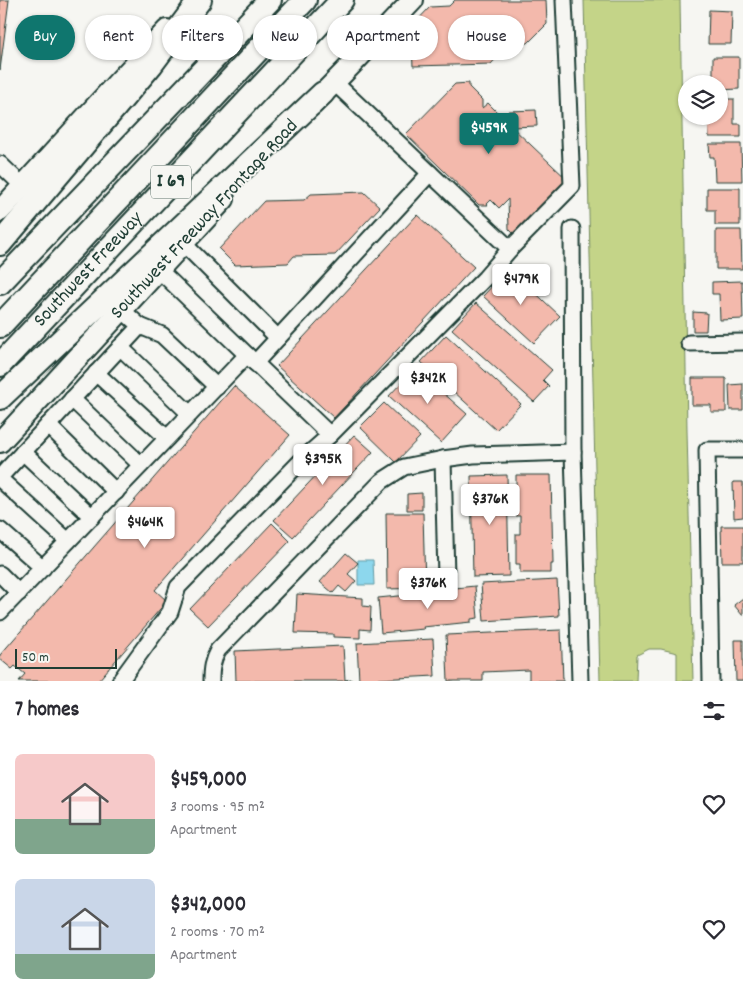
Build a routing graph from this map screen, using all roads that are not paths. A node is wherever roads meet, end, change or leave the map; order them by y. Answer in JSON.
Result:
{"nodes":[{"id":1,"x":198,"y":0,"type":"edge"},
{"id":2,"x":270,"y":0,"type":"edge"},
{"id":3,"x":305,"y":0,"type":"edge"},
{"id":4,"x":342,"y":0,"type":"edge"},
{"id":5,"x":413,"y":0,"type":"edge"},
{"id":6,"x":564,"y":0,"type":"edge"},
{"id":7,"x":328,"y":87,"type":"junction"},
{"id":8,"x":0,"y":164,"type":"edge"},
{"id":9,"x":430,"y":173,"type":"junction"},
{"id":10,"x":23,"y":186,"type":"junction"},
{"id":11,"x":0,"y":211,"type":"edge"},
{"id":12,"x":572,"y":229,"type":"dead end"},
{"id":13,"x":0,"y":244,"type":"edge"},
{"id":14,"x":183,"y":244,"type":"junction"},
{"id":15,"x":510,"y":249,"type":"junction"},
{"id":16,"x":159,"y":270,"type":"junction"},
{"id":17,"x":0,"y":283,"type":"edge"},
{"id":18,"x":122,"y":310,"type":"junction"},
{"id":19,"x":0,"y":326,"type":"edge"},
{"id":20,"x":140,"y":326,"type":"junction"},
{"id":21,"x":278,"y":338,"type":"junction"},
{"id":22,"x":743,"y":342,"type":"edge"},
{"id":23,"x":689,"y":343,"type":"dead end"},
{"id":24,"x":120,"y":347,"type":"junction"},
{"id":25,"x":251,"y":359,"type":"junction"},
{"id":26,"x":0,"y":365,"type":"edge"},
{"id":27,"x":66,"y":370,"type":"junction"},
{"id":28,"x":96,"y":373,"type":"junction"},
{"id":29,"x":83,"y":387,"type":"junction"},
{"id":30,"x":217,"y":387,"type":"junction"},
{"id":31,"x":0,"y":398,"type":"edge"},
{"id":32,"x":72,"y":399,"type":"junction"},
{"id":33,"x":190,"y":414,"type":"junction"},
{"id":34,"x":48,"y":425,"type":"junction"},
{"id":35,"x":330,"y":434,"type":"junction"},
{"id":36,"x":167,"y":438,"type":"junction"},
{"id":37,"x":0,"y":442,"type":"edge"},
{"id":38,"x":743,"y":450,"type":"edge"},
{"id":39,"x":23,"y":452,"type":"junction"},
{"id":40,"x":573,"y":452,"type":"junction"},
{"id":41,"x":442,"y":459,"type":"junction"},
{"id":42,"x":141,"y":465,"type":"junction"},
{"id":43,"x":0,"y":478,"type":"edge"},
{"id":44,"x":116,"y":492,"type":"junction"},
{"id":45,"x":92,"y":517,"type":"junction"},
{"id":46,"x":0,"y":530,"type":"edge"},
{"id":47,"x":68,"y":542,"type":"junction"},
{"id":48,"x":42,"y":568,"type":"junction"},
{"id":49,"x":0,"y":574,"type":"edge"},
{"id":50,"x":446,"y":576,"type":"dead end"},
{"id":51,"x":19,"y":592,"type":"junction"},
{"id":52,"x":0,"y":612,"type":"edge"},
{"id":53,"x":120,"y":681,"type":"edge"},
{"id":54,"x":211,"y":681,"type":"edge"},
{"id":55,"x":580,"y":681,"type":"edge"},
{"id":56,"x":711,"y":681,"type":"edge"}],
"edges":[{"from":1,"to":10,"type":"main road"},
{"from":1,"to":13,"type":"highway"},
{"from":2,"to":17,"type":"highway","number":"I 69"},
{"from":3,"to":19,"type":"highway"},
{"from":4,"to":26,"type":"highway","name":"Southwest Freeway","number":"I 69"},
{"from":5,"to":7,"type":"main road","name":"Southwest Freeway Frontage Road"},
{"from":6,"to":15,"type":"street"},
{"from":7,"to":9,"type":"street"},
{"from":7,"to":14,"type":"main road","name":"Southwest Freeway Frontage Road"},
{"from":7,"to":31,"type":"highway"},
{"from":8,"to":10,"type":"street"},
{"from":9,"to":15,"type":"street"},
{"from":9,"to":21,"type":"street"},
{"from":10,"to":11,"type":"main road"},
{"from":12,"to":40,"type":"street"},
{"from":14,"to":16,"type":"main road","name":"Southwest Freeway Frontage Road"},
{"from":14,"to":21,"type":"street"},
{"from":15,"to":35,"type":"street"},
{"from":16,"to":18,"type":"main road","name":"Southwest Freeway Frontage Road"},
{"from":16,"to":25,"type":"street"},
{"from":18,"to":20,"type":"street"},
{"from":18,"to":27,"type":"main road","name":"Southwest Freeway Frontage Road"},
{"from":20,"to":24,"type":"street"},
{"from":20,"to":30,"type":"street"},
{"from":21,"to":25,"type":"street"},
{"from":22,"to":23,"type":"street"},
{"from":24,"to":28,"type":"street"},
{"from":24,"to":33,"type":"street"},
{"from":25,"to":30,"type":"street"},
{"from":25,"to":35,"type":"street"},
{"from":27,"to":29,"type":"street"},
{"from":27,"to":37,"type":"main road","name":"Southwest Freeway Frontage Road"},
{"from":28,"to":29,"type":"street"},
{"from":28,"to":36,"type":"street"},
{"from":29,"to":32,"type":"street"},
{"from":30,"to":33,"type":"street"},
{"from":32,"to":34,"type":"street"},
{"from":32,"to":42,"type":"street"},
{"from":33,"to":36,"type":"street"},
{"from":34,"to":39,"type":"street"},
{"from":34,"to":44,"type":"street"},
{"from":35,"to":53,"type":"street"},
{"from":36,"to":42,"type":"street"},
{"from":38,"to":56,"type":"street"},
{"from":39,"to":43,"type":"street"},
{"from":39,"to":45,"type":"street"},
{"from":40,"to":41,"type":"street"},
{"from":40,"to":55,"type":"street"},
{"from":41,"to":50,"type":"street"},
{"from":41,"to":54,"type":"street"},
{"from":42,"to":44,"type":"street"},
{"from":43,"to":47,"type":"street"},
{"from":44,"to":45,"type":"street"},
{"from":45,"to":47,"type":"street"},
{"from":46,"to":48,"type":"street"},
{"from":47,"to":48,"type":"street"},
{"from":48,"to":51,"type":"street"},
{"from":49,"to":51,"type":"street"},
{"from":51,"to":52,"type":"street"}]}
